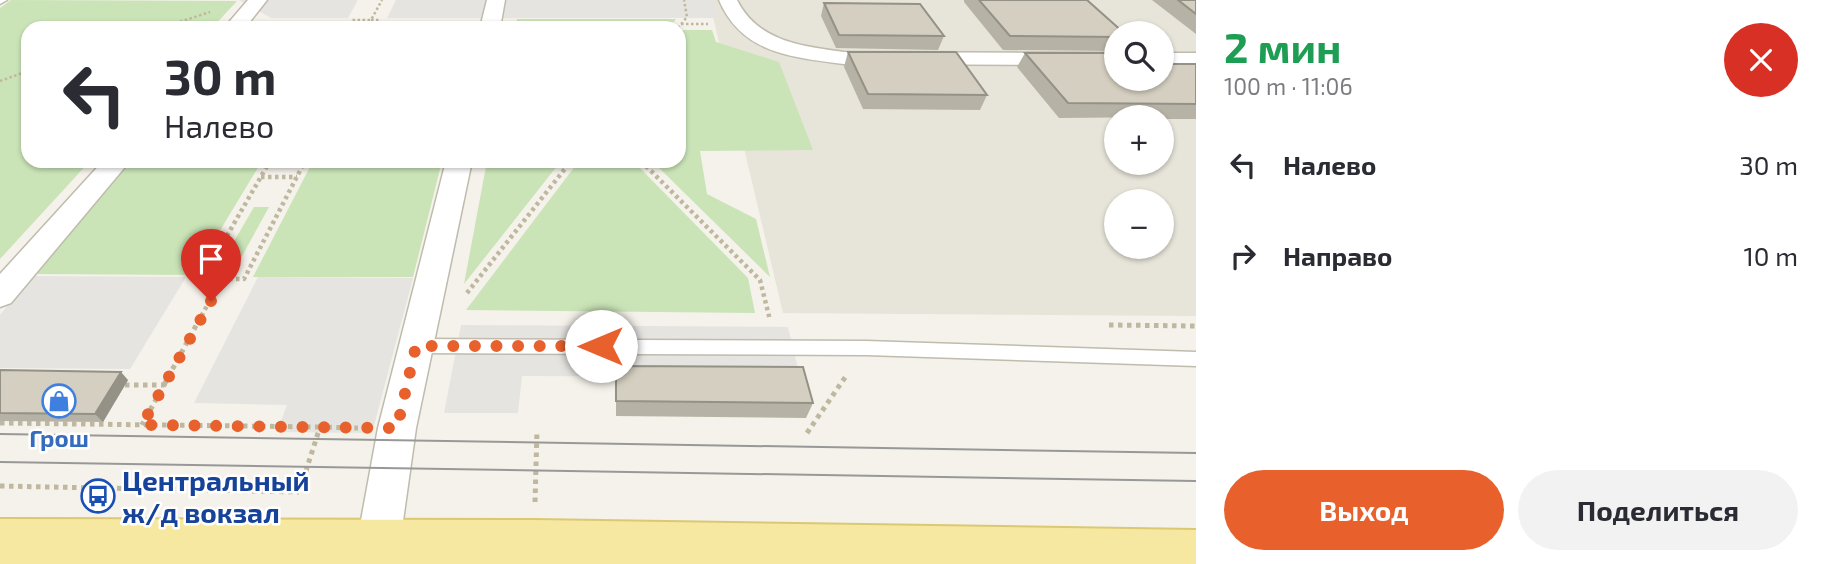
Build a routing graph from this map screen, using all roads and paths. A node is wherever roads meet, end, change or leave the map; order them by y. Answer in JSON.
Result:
{"nodes":[{"id":1,"x":258,"y":0,"type":"edge"},
{"id":2,"x":382,"y":0,"type":"edge"},
{"id":3,"x":496,"y":0,"type":"edge"},
{"id":4,"x":684,"y":0,"type":"edge"},
{"id":5,"x":728,"y":0,"type":"edge"},
{"id":6,"x":213,"y":11,"type":"dead end"},
{"id":7,"x":371,"y":20,"type":"junction"},
{"id":8,"x":182,"y":21,"type":"edge"},
{"id":9,"x":240,"y":21,"type":"edge"},
{"id":10,"x":351,"y":21,"type":"edge"},
{"id":11,"x":378,"y":21,"type":"edge"},
{"id":12,"x":491,"y":21,"type":"edge"},
{"id":13,"x":684,"y":21,"type":"edge"},
{"id":14,"x":1104,"y":59,"type":"edge"},
{"id":15,"x":1174,"y":59,"type":"edge"},
{"id":16,"x":1196,"y":59,"type":"edge"},
{"id":17,"x":21,"y":73,"type":"edge"},
{"id":18,"x":0,"y":80,"type":"edge"},
{"id":19,"x":111,"y":168,"type":"edge"},
{"id":20,"x":266,"y":168,"type":"edge"},
{"id":21,"x":302,"y":168,"type":"edge"},
{"id":22,"x":458,"y":168,"type":"edge"},
{"id":23,"x":565,"y":168,"type":"edge"},
{"id":24,"x":648,"y":168,"type":"edge"},
{"id":25,"x":261,"y":177,"type":"junction"},
{"id":26,"x":297,"y":177,"type":"junction"},
{"id":27,"x":222,"y":279,"type":"junction"},
{"id":28,"x":0,"y":295,"type":"edge"},
{"id":29,"x":770,"y":320,"type":"dead end"},
{"id":30,"x":429,"y":345,"type":"junction"},
{"id":31,"x":1196,"y":359,"type":"edge"},
{"id":32,"x":125,"y":373,"type":"dead end"},
{"id":33,"x":164,"y":385,"type":"junction"},
{"id":34,"x":0,"y":423,"type":"edge"},
{"id":35,"x":142,"y":425,"type":"junction"},
{"id":36,"x":320,"y":428,"type":"junction"},
{"id":37,"x":397,"y":428,"type":"junction"},
{"id":38,"x":537,"y":430,"type":"dead end"},
{"id":39,"x":303,"y":480,"type":"dead end"},
{"id":40,"x":0,"y":486,"type":"edge"},
{"id":41,"x":299,"y":492,"type":"dead end"},
{"id":42,"x":535,"y":503,"type":"dead end"},
{"id":43,"x":0,"y":545,"type":"edge"},
{"id":44,"x":47,"y":554,"type":"edge"},
{"id":45,"x":376,"y":554,"type":"edge"},
{"id":46,"x":1196,"y":557,"type":"edge"},
{"id":47,"x":895,"y":558,"type":"edge"}],
"edges":[{"from":1,"to":9,"type":"street"},
{"from":2,"to":7,"type":"path"},
{"from":3,"to":12,"type":"street"},
{"from":4,"to":13,"type":"path"},
{"from":5,"to":14,"type":"street"},
{"from":6,"to":8,"type":"path"},
{"from":7,"to":10,"type":"path"},
{"from":7,"to":11,"type":"path"},
{"from":15,"to":16,"type":"street"},
{"from":17,"to":18,"type":"path"},
{"from":19,"to":28,"type":"street"},
{"from":20,"to":25,"type":"path"},
{"from":21,"to":26,"type":"path"},
{"from":22,"to":30,"type":"street"},
{"from":23,"to":30,"type":"path"},
{"from":24,"to":29,"type":"path"},
{"from":25,"to":26,"type":"path"},
{"from":25,"to":27,"type":"path"},
{"from":26,"to":27,"type":"path"},
{"from":27,"to":33,"type":"path"},
{"from":30,"to":31,"type":"lane"},
{"from":30,"to":37,"type":"street"},
{"from":32,"to":33,"type":"path"},
{"from":33,"to":35,"type":"path"},
{"from":34,"to":35,"type":"path"},
{"from":35,"to":36,"type":"path"},
{"from":36,"to":37,"type":"path"},
{"from":36,"to":39,"type":"path"},
{"from":37,"to":45,"type":"street"},
{"from":38,"to":42,"type":"path"},
{"from":40,"to":41,"type":"path"},
{"from":43,"to":44,"type":"main road"},
{"from":44,"to":45,"type":"main road"},
{"from":45,"to":47,"type":"main road"},
{"from":46,"to":47,"type":"main road"}]}
